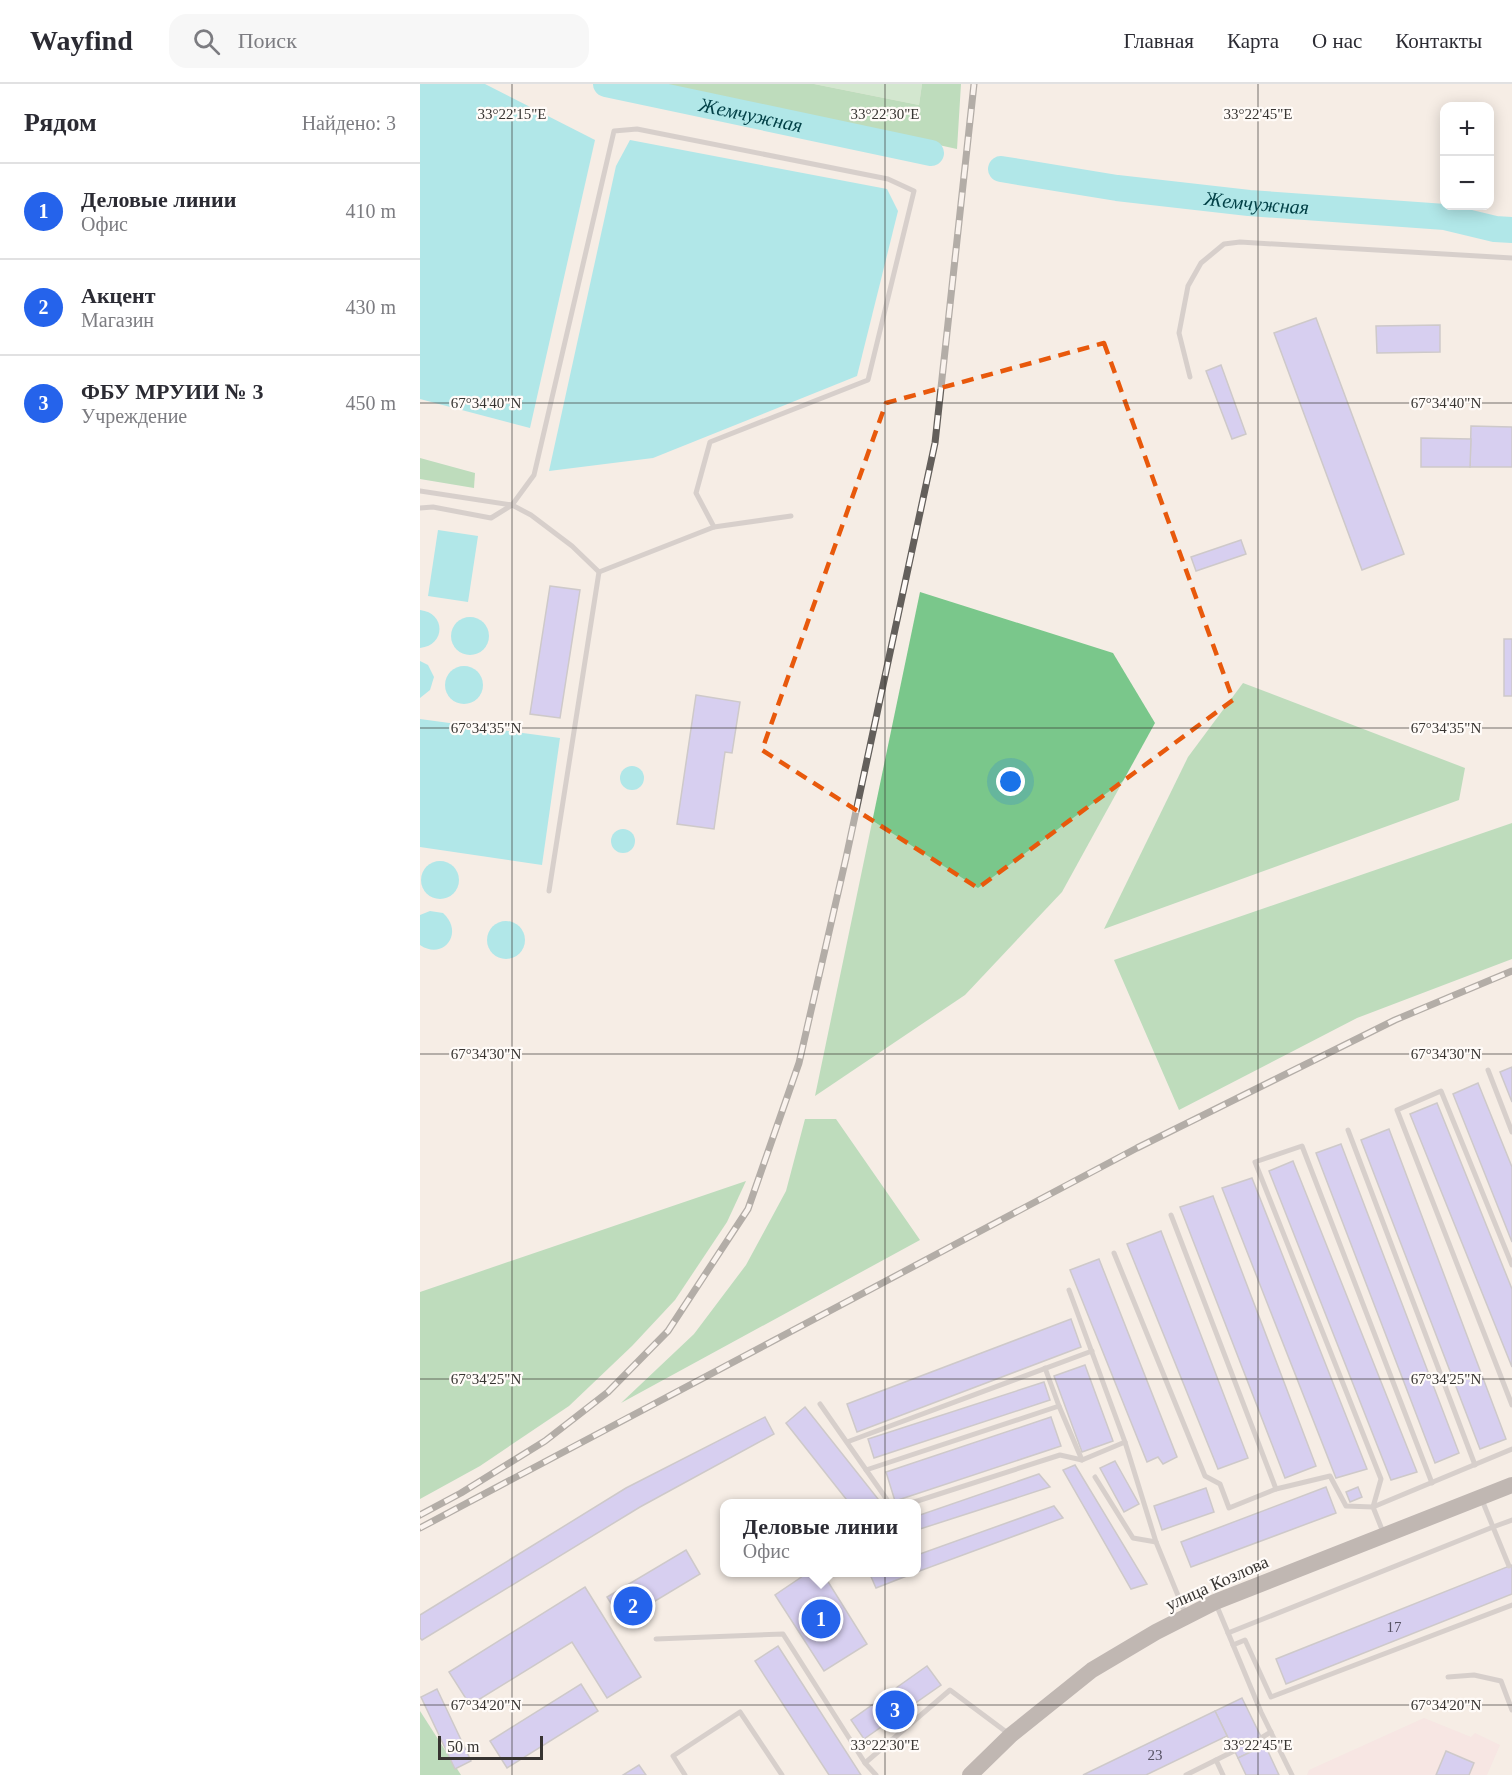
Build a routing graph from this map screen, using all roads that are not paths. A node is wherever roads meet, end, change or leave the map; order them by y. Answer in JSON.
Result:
{"nodes":[{"id":1,"x":1512,"y":258,"type":"edge"},
{"id":2,"x":1190,"y":377,"type":"dead end"},
{"id":3,"x":420,"y":491,"type":"edge"},
{"id":4,"x":512,"y":505,"type":"junction"},
{"id":5,"x":420,"y":508,"type":"edge"},
{"id":6,"x":791,"y":516,"type":"dead end"},
{"id":7,"x":714,"y":527,"type":"junction"},
{"id":8,"x":599,"y":572,"type":"junction"},
{"id":9,"x":549,"y":891,"type":"dead end"},
{"id":10,"x":1488,"y":1070,"type":"dead end"},
{"id":11,"x":1348,"y":1130,"type":"dead end"},
{"id":12,"x":1512,"y":1132,"type":"edge"},
{"id":13,"x":1171,"y":1215,"type":"dead end"},
{"id":14,"x":1114,"y":1253,"type":"dead end"},
{"id":15,"x":1512,"y":1266,"type":"edge"},
{"id":16,"x":1069,"y":1290,"type":"dead end"},
{"id":17,"x":1092,"y":1351,"type":"junction"},
{"id":18,"x":1045,"y":1368,"type":"junction"},
{"id":19,"x":820,"y":1404,"type":"dead end"},
{"id":20,"x":1512,"y":1405,"type":"edge"},
{"id":21,"x":1059,"y":1406,"type":"junction"},
{"id":22,"x":847,"y":1442,"type":"junction"},
{"id":23,"x":1125,"y":1442,"type":"junction"},
{"id":24,"x":1512,"y":1449,"type":"edge"},
{"id":25,"x":1082,"y":1460,"type":"junction"},
{"id":26,"x":1475,"y":1464,"type":"junction"},
{"id":27,"x":866,"y":1470,"type":"junction"},
{"id":28,"x":1095,"y":1477,"type":"dead end"},
{"id":29,"x":1432,"y":1483,"type":"junction"},
{"id":30,"x":1512,"y":1485,"type":"edge"},
{"id":31,"x":1276,"y":1489,"type":"junction"},
{"id":32,"x":1481,"y":1497,"type":"junction"},
{"id":33,"x":887,"y":1499,"type":"edge"},
{"id":34,"x":921,"y":1499,"type":"edge"},
{"id":35,"x":1373,"y":1507,"type":"junction"},
{"id":36,"x":1512,"y":1520,"type":"edge"},
{"id":37,"x":1493,"y":1527,"type":"junction"},
{"id":38,"x":1384,"y":1536,"type":"junction"},
{"id":39,"x":1156,"y":1542,"type":"junction"},
{"id":40,"x":1509,"y":1566,"type":"dead end"},
{"id":41,"x":1215,"y":1602,"type":"junction"},
{"id":42,"x":1512,"y":1605,"type":"edge"},
{"id":43,"x":1187,"y":1617,"type":"junction"},
{"id":44,"x":1228,"y":1633,"type":"junction"},
{"id":45,"x":656,"y":1639,"type":"dead end"},
{"id":46,"x":1233,"y":1645,"type":"junction"},
{"id":47,"x":1448,"y":1677,"type":"dead end"},
{"id":48,"x":1512,"y":1710,"type":"edge"},
{"id":49,"x":1271,"y":1732,"type":"junction"},
{"id":50,"x":1011,"y":1735,"type":"junction"},
{"id":51,"x":1261,"y":1738,"type":"dead end"},
{"id":52,"x":1234,"y":1751,"type":"dead end"},
{"id":53,"x":1216,"y":1760,"type":"junction"},
{"id":54,"x":865,"y":1763,"type":"junction"},
{"id":55,"x":685,"y":1775,"type":"edge"},
{"id":56,"x":782,"y":1775,"type":"edge"},
{"id":57,"x":876,"y":1775,"type":"edge"},
{"id":58,"x":970,"y":1775,"type":"edge"},
{"id":59,"x":1186,"y":1775,"type":"edge"},
{"id":60,"x":1223,"y":1775,"type":"edge"},
{"id":61,"x":1292,"y":1775,"type":"edge"}],
"edges":[{"from":1,"to":2,"type":"lane"},
{"from":3,"to":4,"type":"lane"},
{"from":4,"to":5,"type":"lane"},
{"from":4,"to":7,"type":"lane"},
{"from":4,"to":8,"type":"lane"},
{"from":6,"to":7,"type":"lane"},
{"from":7,"to":8,"type":"lane"},
{"from":8,"to":9,"type":"lane"},
{"from":10,"to":12,"type":"lane"},
{"from":11,"to":26,"type":"lane"},
{"from":13,"to":31,"type":"lane"},
{"from":14,"to":31,"type":"lane"},
{"from":15,"to":20,"type":"lane"},
{"from":16,"to":17,"type":"lane"},
{"from":17,"to":18,"type":"lane"},
{"from":17,"to":23,"type":"lane"},
{"from":18,"to":21,"type":"lane"},
{"from":18,"to":22,"type":"lane"},
{"from":19,"to":22,"type":"lane"},
{"from":21,"to":25,"type":"lane"},
{"from":21,"to":27,"type":"lane"},
{"from":22,"to":27,"type":"lane"},
{"from":23,"to":25,"type":"lane"},
{"from":23,"to":39,"type":"lane"},
{"from":24,"to":26,"type":"lane"},
{"from":25,"to":34,"type":"lane"},
{"from":26,"to":29,"type":"lane"},
{"from":27,"to":33,"type":"lane"},
{"from":28,"to":39,"type":"lane"},
{"from":29,"to":35,"type":"lane"},
{"from":29,"to":35,"type":"lane"},
{"from":30,"to":32,"type":"main road","name":"улица Козлова"},
{"from":31,"to":35,"type":"lane"},
{"from":32,"to":37,"type":"lane"},
{"from":32,"to":38,"type":"main road","name":"улица Козлова"},
{"from":35,"to":38,"type":"lane"},
{"from":36,"to":37,"type":"lane"},
{"from":37,"to":40,"type":"lane"},
{"from":37,"to":44,"type":"lane"},
{"from":38,"to":41,"type":"main road","name":"улица Козлова"},
{"from":39,"to":43,"type":"lane"},
{"from":41,"to":43,"type":"main road","name":"улица Козлова"},
{"from":41,"to":44,"type":"lane"},
{"from":42,"to":46,"type":"lane"},
{"from":43,"to":50,"type":"main road","name":"улица Козлова"},
{"from":44,"to":46,"type":"lane"},
{"from":45,"to":54,"type":"lane"},
{"from":46,"to":49,"type":"lane"},
{"from":47,"to":48,"type":"lane"},
{"from":49,"to":51,"type":"lane"},
{"from":49,"to":61,"type":"lane"},
{"from":50,"to":54,"type":"lane"},
{"from":50,"to":58,"type":"main road","name":"улица Козлова"},
{"from":52,"to":53,"type":"lane"},
{"from":53,"to":59,"type":"lane"},
{"from":53,"to":60,"type":"lane"},
{"from":54,"to":57,"type":"lane"},
{"from":55,"to":56,"type":"lane"}]}
